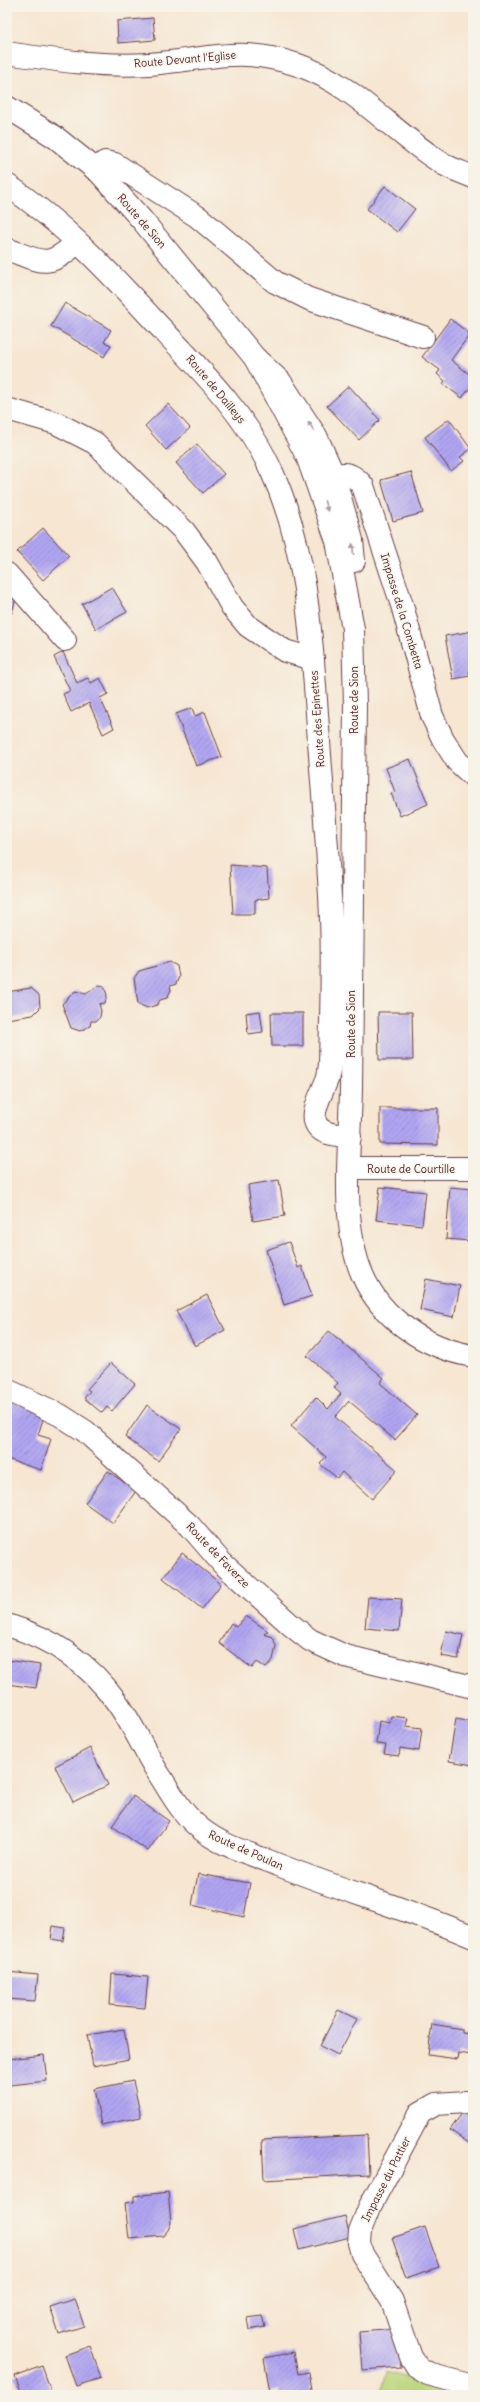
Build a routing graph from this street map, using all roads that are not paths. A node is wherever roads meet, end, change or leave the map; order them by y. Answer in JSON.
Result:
{"nodes":[{"id":1,"x":7,"y":53,"type":"edge"},
{"id":2,"x":7,"y":107,"type":"edge"},
{"id":3,"x":95,"y":169,"type":"junction"},
{"id":4,"x":473,"y":177,"type":"edge"},
{"id":5,"x":7,"y":185,"type":"edge"},
{"id":6,"x":77,"y":242,"type":"junction"},
{"id":7,"x":7,"y":249,"type":"edge"},
{"id":8,"x":423,"y":337,"type":"dead end"},
{"id":9,"x":7,"y":409,"type":"edge"},
{"id":10,"x":326,"y":480,"type":"junction"},
{"id":11,"x":7,"y":574,"type":"edge"},
{"id":12,"x":65,"y":640,"type":"dead end"},
{"id":13,"x":313,"y":659,"type":"junction"},
{"id":14,"x":473,"y":776,"type":"edge"},
{"id":15,"x":350,"y":1137,"type":"junction"},
{"id":16,"x":350,"y":1168,"type":"junction"},
{"id":17,"x":473,"y":1168,"type":"edge"},
{"id":18,"x":473,"y":1356,"type":"edge"},
{"id":19,"x":7,"y":1390,"type":"edge"},
{"id":20,"x":7,"y":1625,"type":"edge"},
{"id":21,"x":473,"y":1687,"type":"edge"},
{"id":22,"x":473,"y":1938,"type":"edge"},
{"id":23,"x":466,"y":2102,"type":"dead end"},
{"id":24,"x":473,"y":2386,"type":"edge"}],
"edges":[{"from":1,"to":4,"type":"street","name":"Route Devant l'Eglise"},
{"from":2,"to":3,"type":"street","name":"Route de Sion"},
{"from":3,"to":8,"type":"street"},
{"from":3,"to":10,"type":"street","name":"Route de Sion"},
{"from":5,"to":6,"type":"street","name":"Route de Dailleys"},
{"from":6,"to":7,"type":"street"},
{"from":6,"to":13,"type":"street","name":"Route de Dailleys"},
{"from":9,"to":13,"type":"street","name":"Route des Epinettes"},
{"from":10,"to":14,"type":"street","name":"Impasse de la Combetta"},
{"from":10,"to":15,"type":"street","name":"Route de Sion"},
{"from":11,"to":12,"type":"street"},
{"from":13,"to":15,"type":"street","name":"Route des Epinettes"},
{"from":15,"to":16,"type":"street","name":"Route de Sion"},
{"from":16,"to":17,"type":"street","name":"Route de Courtille"},
{"from":16,"to":18,"type":"street","name":"Route de Sion"},
{"from":19,"to":21,"type":"street","name":"Route de Faverze"},
{"from":20,"to":22,"type":"street","name":"Route de Poulan"},
{"from":23,"to":24,"type":"street","name":"Impasse du Pattier"}]}
